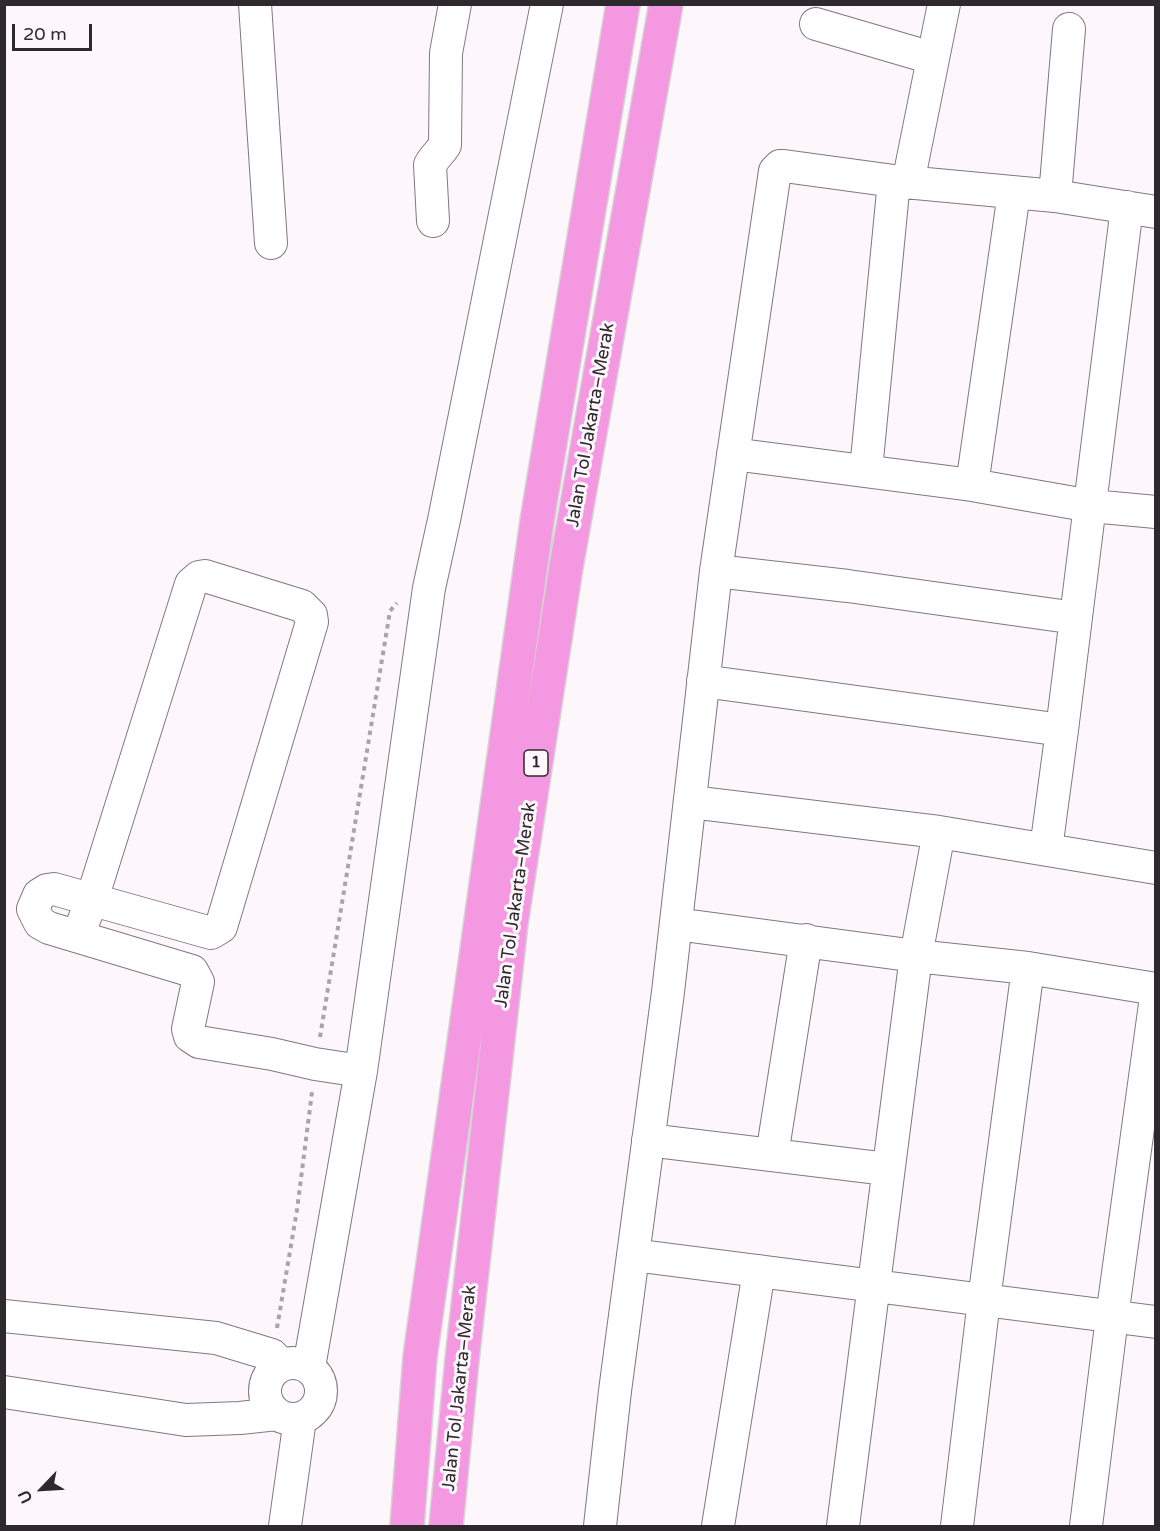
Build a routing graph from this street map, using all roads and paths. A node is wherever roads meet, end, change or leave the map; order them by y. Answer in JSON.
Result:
{"nodes":[{"id":1,"x":255,"y":4,"type":"edge"},
{"id":2,"x":455,"y":4,"type":"edge"},
{"id":3,"x":547,"y":4,"type":"edge"},
{"id":4,"x":623,"y":4,"type":"edge"},
{"id":5,"x":666,"y":4,"type":"edge"},
{"id":6,"x":944,"y":4,"type":"edge"},
{"id":7,"x":816,"y":24,"type":"dead end"},
{"id":8,"x":1070,"y":29,"type":"dead end"},
{"id":9,"x":932,"y":58,"type":"junction"},
{"id":10,"x":901,"y":182,"type":"junction"},
{"id":11,"x":1014,"y":193,"type":"junction"},
{"id":12,"x":1055,"y":196,"type":"junction"},
{"id":13,"x":1141,"y":209,"type":"edge"},
{"id":14,"x":433,"y":221,"type":"dead end"},
{"id":15,"x":271,"y":243,"type":"dead end"},
{"id":16,"x":733,"y":454,"type":"junction"},
{"id":17,"x":866,"y":470,"type":"junction"},
{"id":18,"x":972,"y":485,"type":"junction"},
{"id":19,"x":1090,"y":506,"type":"junction"},
{"id":20,"x":1155,"y":512,"type":"edge"},
{"id":21,"x":716,"y":571,"type":"junction"},
{"id":22,"x":429,"y":588,"type":"junction"},
{"id":23,"x":1076,"y":618,"type":"junction"},
{"id":24,"x":703,"y":681,"type":"junction"},
{"id":25,"x":1062,"y":730,"type":"junction"},
{"id":26,"x":691,"y":802,"type":"junction"},
{"id":27,"x":939,"y":832,"type":"junction"},
{"id":28,"x":1046,"y":849,"type":"junction"},
{"id":29,"x":1155,"y":867,"type":"edge"},
{"id":30,"x":92,"y":899,"type":"junction"},
{"id":31,"x":676,"y":924,"type":"junction"},
{"id":32,"x":78,"y":936,"type":"junction"},
{"id":33,"x":806,"y":940,"type":"junction"},
{"id":34,"x":916,"y":956,"type":"junction"},
{"id":35,"x":1028,"y":968,"type":"junction"},
{"id":36,"x":1155,"y":989,"type":"edge"},
{"id":37,"x":1155,"y":997,"type":"edge"},
{"id":38,"x":294,"y":1059,"type":"junction"},
{"id":39,"x":361,"y":1071,"type":"junction"},
{"id":40,"x":648,"y":1140,"type":"junction"},
{"id":41,"x":772,"y":1155,"type":"junction"},
{"id":42,"x":887,"y":1169,"type":"junction"},
{"id":43,"x":633,"y":1255,"type":"junction"},
{"id":44,"x":759,"y":1271,"type":"junction"},
{"id":45,"x":875,"y":1286,"type":"junction"},
{"id":46,"x":984,"y":1300,"type":"junction"},
{"id":47,"x":4,"y":1316,"type":"edge"},
{"id":48,"x":1112,"y":1317,"type":"junction"},
{"id":49,"x":1155,"y":1322,"type":"edge"},
{"id":50,"x":287,"y":1362,"type":"junction"},
{"id":51,"x":4,"y":1392,"type":"edge"},
{"id":52,"x":288,"y":1417,"type":"junction"},
{"id":53,"x":285,"y":1527,"type":"edge"},
{"id":54,"x":407,"y":1527,"type":"edge"},
{"id":55,"x":446,"y":1527,"type":"edge"},
{"id":56,"x":600,"y":1527,"type":"edge"},
{"id":57,"x":718,"y":1527,"type":"edge"},
{"id":58,"x":843,"y":1527,"type":"edge"},
{"id":59,"x":957,"y":1527,"type":"edge"},
{"id":60,"x":1086,"y":1527,"type":"edge"}],
"edges":[{"from":1,"to":15,"type":"street"},
{"from":2,"to":14,"type":"street"},
{"from":3,"to":22,"type":"street"},
{"from":4,"to":54,"type":"highway","name":"Jalan Tol Jakarta–Merak","number":"1"},
{"from":5,"to":55,"type":"highway","name":"Jalan Tol Jakarta–Merak","number":"1"},
{"from":6,"to":9,"type":"street"},
{"from":7,"to":9,"type":"street"},
{"from":8,"to":12,"type":"street"},
{"from":9,"to":10,"type":"street"},
{"from":10,"to":11,"type":"street"},
{"from":10,"to":16,"type":"street"},
{"from":10,"to":17,"type":"street"},
{"from":11,"to":12,"type":"street"},
{"from":11,"to":18,"type":"street"},
{"from":12,"to":13,"type":"street"},
{"from":13,"to":19,"type":"street"},
{"from":16,"to":17,"type":"street"},
{"from":16,"to":21,"type":"street"},
{"from":17,"to":18,"type":"street"},
{"from":18,"to":19,"type":"street"},
{"from":19,"to":20,"type":"street"},
{"from":19,"to":23,"type":"street"},
{"from":21,"to":23,"type":"street"},
{"from":21,"to":24,"type":"street"},
{"from":22,"to":38,"type":"path"},
{"from":22,"to":39,"type":"street"},
{"from":23,"to":25,"type":"street"},
{"from":24,"to":25,"type":"street"},
{"from":24,"to":26,"type":"street"},
{"from":25,"to":28,"type":"street"},
{"from":26,"to":27,"type":"street"},
{"from":26,"to":31,"type":"street"},
{"from":27,"to":28,"type":"street"},
{"from":27,"to":34,"type":"street"},
{"from":28,"to":29,"type":"street"},
{"from":30,"to":30,"type":"street"},
{"from":30,"to":32,"type":"street"},
{"from":30,"to":32,"type":"street"},
{"from":31,"to":33,"type":"street"},
{"from":31,"to":40,"type":"street"},
{"from":32,"to":38,"type":"street"},
{"from":33,"to":34,"type":"street"},
{"from":33,"to":41,"type":"street"},
{"from":34,"to":35,"type":"street"},
{"from":34,"to":42,"type":"street"},
{"from":35,"to":36,"type":"street"},
{"from":35,"to":46,"type":"street"},
{"from":37,"to":48,"type":"street"},
{"from":38,"to":39,"type":"street"},
{"from":38,"to":50,"type":"path"},
{"from":39,"to":50,"type":"street"},
{"from":40,"to":41,"type":"street"},
{"from":40,"to":43,"type":"street"},
{"from":41,"to":42,"type":"street"},
{"from":42,"to":45,"type":"street"},
{"from":43,"to":44,"type":"street"},
{"from":43,"to":56,"type":"street"},
{"from":44,"to":45,"type":"street"},
{"from":44,"to":57,"type":"street"},
{"from":45,"to":46,"type":"street"},
{"from":45,"to":58,"type":"street"},
{"from":46,"to":48,"type":"street"},
{"from":46,"to":59,"type":"street"},
{"from":47,"to":50,"type":"street"},
{"from":48,"to":49,"type":"street"},
{"from":48,"to":60,"type":"street"},
{"from":50,"to":52,"type":"street"},
{"from":50,"to":52,"type":"street"},
{"from":51,"to":52,"type":"street"},
{"from":52,"to":53,"type":"street"}]}
